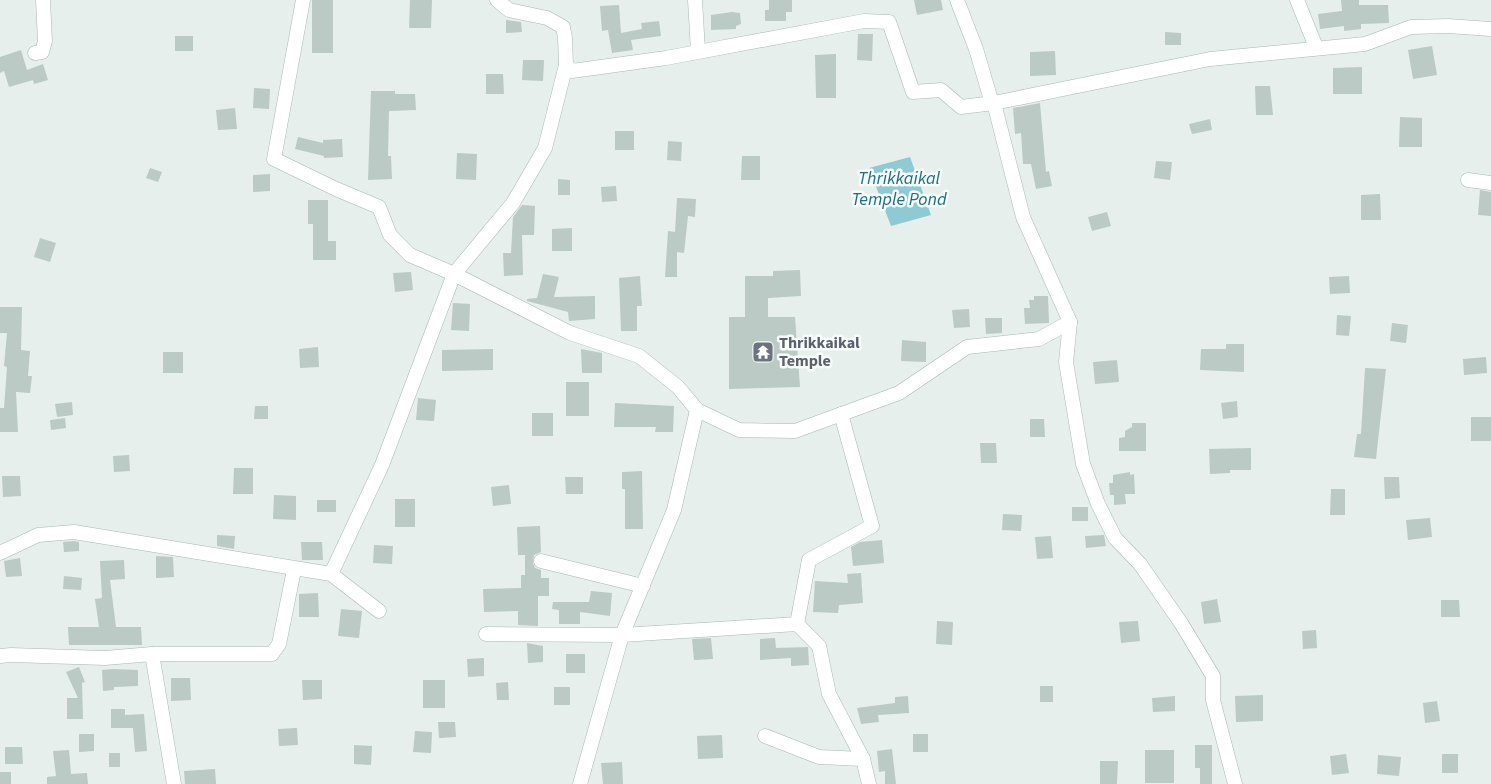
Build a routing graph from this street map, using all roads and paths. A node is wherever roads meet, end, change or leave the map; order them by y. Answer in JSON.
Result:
{"nodes":[{"id":1,"x":43,"y":0,"type":"edge"},
{"id":2,"x":303,"y":0,"type":"edge"},
{"id":3,"x":497,"y":0,"type":"edge"},
{"id":4,"x":695,"y":0,"type":"edge"},
{"id":5,"x":957,"y":0,"type":"edge"},
{"id":6,"x":1297,"y":0,"type":"edge"},
{"id":7,"x":1491,"y":29,"type":"edge"},
{"id":8,"x":1316,"y":47,"type":"junction"},
{"id":9,"x":698,"y":51,"type":"junction"},
{"id":10,"x":35,"y":53,"type":"dead end"},
{"id":11,"x":566,"y":65,"type":"junction"},
{"id":12,"x":994,"y":103,"type":"junction"},
{"id":13,"x":1468,"y":180,"type":"dead end"},
{"id":14,"x":1491,"y":183,"type":"edge"},
{"id":15,"x":454,"y":274,"type":"junction"},
{"id":16,"x":1070,"y":322,"type":"junction"},
{"id":17,"x":697,"y":410,"type":"junction"},
{"id":18,"x":841,"y":414,"type":"junction"},
{"id":19,"x":0,"y":553,"type":"edge"},
{"id":20,"x":541,"y":561,"type":"dead end"},
{"id":21,"x":294,"y":570,"type":"junction"},
{"id":22,"x":331,"y":574,"type":"junction"},
{"id":23,"x":642,"y":586,"type":"junction"},
{"id":24,"x":379,"y":610,"type":"dead end"},
{"id":25,"x":797,"y":624,"type":"junction"},
{"id":26,"x":486,"y":634,"type":"dead end"},
{"id":27,"x":622,"y":635,"type":"junction"},
{"id":28,"x":152,"y":654,"type":"junction"},
{"id":29,"x":0,"y":656,"type":"edge"},
{"id":30,"x":765,"y":736,"type":"dead end"},
{"id":31,"x":863,"y":759,"type":"junction"},
{"id":32,"x":174,"y":784,"type":"edge"},
{"id":33,"x":580,"y":784,"type":"edge"},
{"id":34,"x":869,"y":784,"type":"edge"},
{"id":35,"x":1235,"y":784,"type":"edge"}],
"edges":[{"from":1,"to":10,"type":"street"},
{"from":2,"to":15,"type":"street"},
{"from":3,"to":11,"type":"street"},
{"from":4,"to":9,"type":"street"},
{"from":5,"to":12,"type":"street"},
{"from":6,"to":8,"type":"street"},
{"from":7,"to":8,"type":"street"},
{"from":8,"to":12,"type":"street"},
{"from":9,"to":11,"type":"street"},
{"from":9,"to":12,"type":"street"},
{"from":11,"to":15,"type":"street"},
{"from":12,"to":16,"type":"street"},
{"from":13,"to":14,"type":"street"},
{"from":15,"to":17,"type":"street"},
{"from":15,"to":22,"type":"street"},
{"from":16,"to":18,"type":"street"},
{"from":16,"to":35,"type":"street"},
{"from":17,"to":18,"type":"street"},
{"from":17,"to":23,"type":"street"},
{"from":18,"to":25,"type":"street"},
{"from":19,"to":21,"type":"street"},
{"from":20,"to":23,"type":"street"},
{"from":21,"to":22,"type":"street"},
{"from":21,"to":28,"type":"street"},
{"from":22,"to":24,"type":"street"},
{"from":23,"to":27,"type":"street"},
{"from":25,"to":27,"type":"street"},
{"from":25,"to":31,"type":"street"},
{"from":26,"to":27,"type":"street"},
{"from":27,"to":33,"type":"street"},
{"from":28,"to":29,"type":"street"},
{"from":28,"to":32,"type":"street"},
{"from":30,"to":31,"type":"street"},
{"from":31,"to":34,"type":"street"}]}
